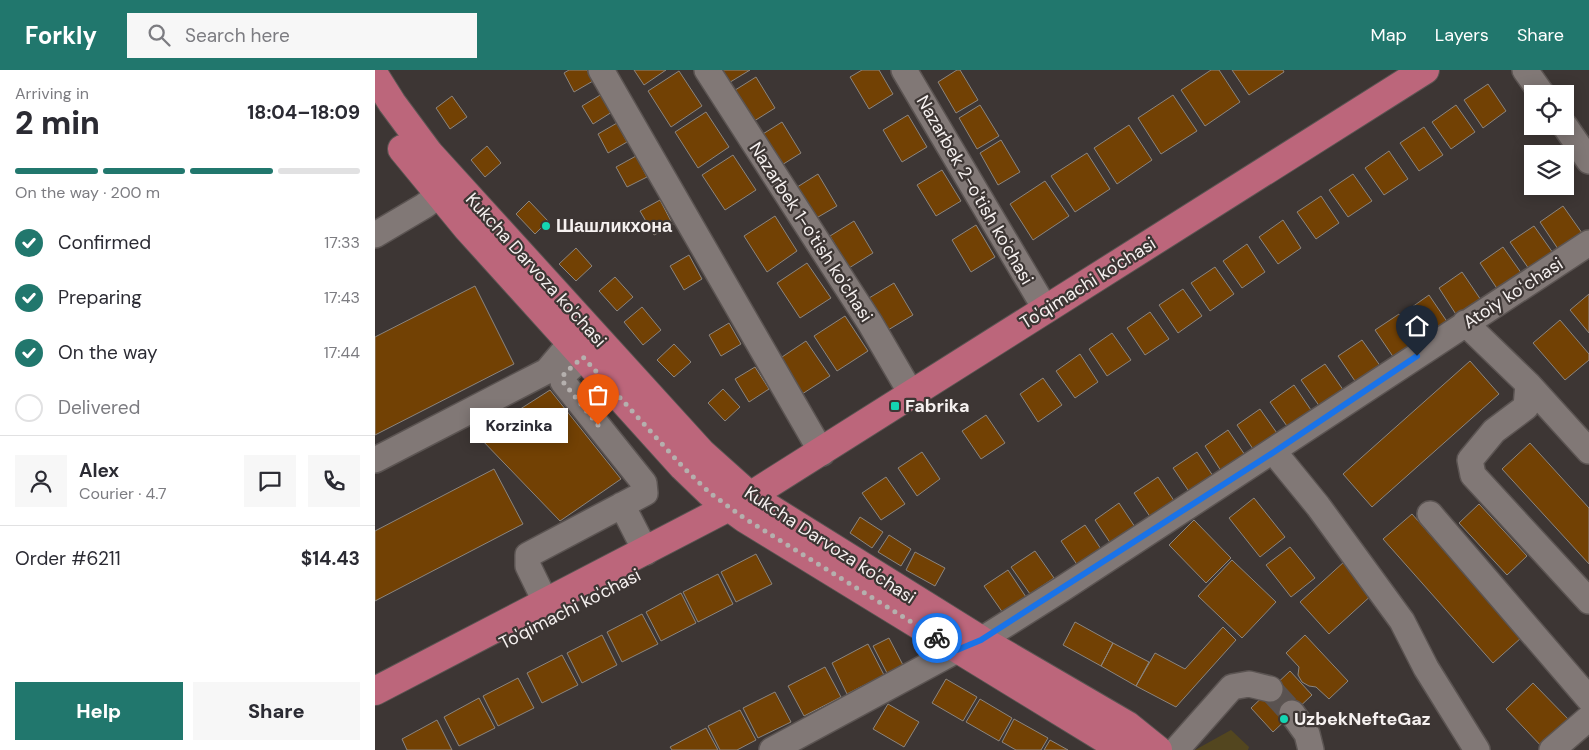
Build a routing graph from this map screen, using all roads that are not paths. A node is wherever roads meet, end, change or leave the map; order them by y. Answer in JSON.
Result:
{"nodes":[{"id":1,"x":601,"y":70,"type":"edge"},
{"id":2,"x":707,"y":70,"type":"edge"},
{"id":3,"x":904,"y":70,"type":"edge"},
{"id":4,"x":1425,"y":70,"type":"edge"},
{"id":5,"x":1525,"y":70,"type":"edge"},
{"id":6,"x":375,"y":76,"type":"edge"},
{"id":7,"x":1536,"y":85,"type":"edge"},
{"id":8,"x":375,"y":111,"type":"edge"},
{"id":9,"x":1571,"y":135,"type":"edge"},
{"id":10,"x":1589,"y":161,"type":"edge"},
{"id":11,"x":448,"y":189,"type":"junction"},
{"id":12,"x":375,"y":235,"type":"edge"},
{"id":13,"x":1589,"y":244,"type":"edge"},
{"id":14,"x":1046,"y":310,"type":"junction"},
{"id":15,"x":1465,"y":324,"type":"junction"},
{"id":16,"x":577,"y":350,"type":"junction"},
{"id":17,"x":1528,"y":384,"type":"junction"},
{"id":18,"x":912,"y":395,"type":"junction"},
{"id":19,"x":1589,"y":451,"type":"edge"},
{"id":20,"x":1274,"y":452,"type":"junction"},
{"id":21,"x":822,"y":453,"type":"junction"},
{"id":22,"x":375,"y":460,"type":"edge"},
{"id":23,"x":622,"y":505,"type":"junction"},
{"id":24,"x":742,"y":508,"type":"junction"},
{"id":25,"x":1430,"y":514,"type":"dead end"},
{"id":26,"x":646,"y":552,"type":"junction"},
{"id":27,"x":1589,"y":601,"type":"edge"},
{"id":28,"x":546,"y":603,"type":"junction"},
{"id":29,"x":510,"y":630,"type":"junction"},
{"id":30,"x":969,"y":645,"type":"junction"},
{"id":31,"x":1270,"y":690,"type":"tunnel mouth"},
{"id":32,"x":375,"y":691,"type":"edge"},
{"id":33,"x":1589,"y":699,"type":"edge"},
{"id":34,"x":375,"y":709,"type":"edge"},
{"id":35,"x":1292,"y":713,"type":"tunnel mouth"},
{"id":36,"x":1587,"y":723,"type":"edge"},
{"id":37,"x":772,"y":750,"type":"edge"},
{"id":38,"x":1123,"y":750,"type":"edge"},
{"id":39,"x":1158,"y":750,"type":"edge"},
{"id":40,"x":1176,"y":750,"type":"edge"},
{"id":41,"x":1311,"y":750,"type":"edge"},
{"id":42,"x":1477,"y":750,"type":"edge"},
{"id":43,"x":1552,"y":750,"type":"edge"}],
"edges":[{"from":1,"to":21,"type":"street"},
{"from":2,"to":18,"type":"street","name":"Nazarbek 1-o'tish ko'chasi"},
{"from":3,"to":14,"type":"street","name":"Nazarbek 2-o'tish ko'chasi"},
{"from":4,"to":14,"type":"main road","name":"To'qimachi ko'chasi"},
{"from":5,"to":7,"type":"street"},
{"from":6,"to":11,"type":"main road","name":"Kukcha Darvoza ko'chasi"},
{"from":8,"to":11,"type":"main road","name":"Kukcha Darvoza ko'chasi"},
{"from":9,"to":10,"type":"street"},
{"from":11,"to":12,"type":"street"},
{"from":11,"to":16,"type":"main road","name":"Kukcha Darvoza ko'chasi"},
{"from":11,"to":24,"type":"main road","name":"Kukcha Darvoza ko'chasi"},
{"from":13,"to":15,"type":"street","name":"Atoiy koʻchasi"},
{"from":14,"to":18,"type":"main road","name":"To'qimachi ko'chasi"},
{"from":15,"to":17,"type":"street"},
{"from":15,"to":20,"type":"street","name":"Atoiy koʻchasi"},
{"from":16,"to":22,"type":"street"},
{"from":16,"to":23,"type":"street"},
{"from":16,"to":24,"type":"main road","name":"Kukcha Darvoza ko'chasi"},
{"from":17,"to":19,"type":"street"},
{"from":17,"to":27,"type":"street"},
{"from":18,"to":21,"type":"main road","name":"To'qimachi ko'chasi"},
{"from":20,"to":30,"type":"street","name":"Atoiy koʻchasi"},
{"from":20,"to":42,"type":"street"},
{"from":21,"to":24,"type":"main road","name":"To'qimachi ko'chasi"},
{"from":23,"to":26,"type":"street"},
{"from":23,"to":28,"type":"street"},
{"from":24,"to":26,"type":"main road","name":"To'qimachi ko'chasi"},
{"from":24,"to":29,"type":"main road","name":"To'qimachi ko'chasi"},
{"from":24,"to":30,"type":"main road","name":"Kukcha Darvoza ko'chasi"},
{"from":25,"to":33,"type":"street"},
{"from":26,"to":28,"type":"main road","name":"To'qimachi ko'chasi"},
{"from":28,"to":29,"type":"main road","name":"To'qimachi ko'chasi"},
{"from":29,"to":32,"type":"main road","name":"To'qimachi ko'chasi"},
{"from":29,"to":34,"type":"main road","name":"To'qimachi ko'chasi"},
{"from":30,"to":37,"type":"street","name":"Atoiy koʻchasi"},
{"from":30,"to":38,"type":"main road","name":"Kukcha Darvoza ko'chasi"},
{"from":30,"to":39,"type":"main road","name":"Kukcha Darvoza ko'chasi"},
{"from":31,"to":40,"type":"street"},
{"from":35,"to":41,"type":"street"},
{"from":36,"to":43,"type":"street"}]}
